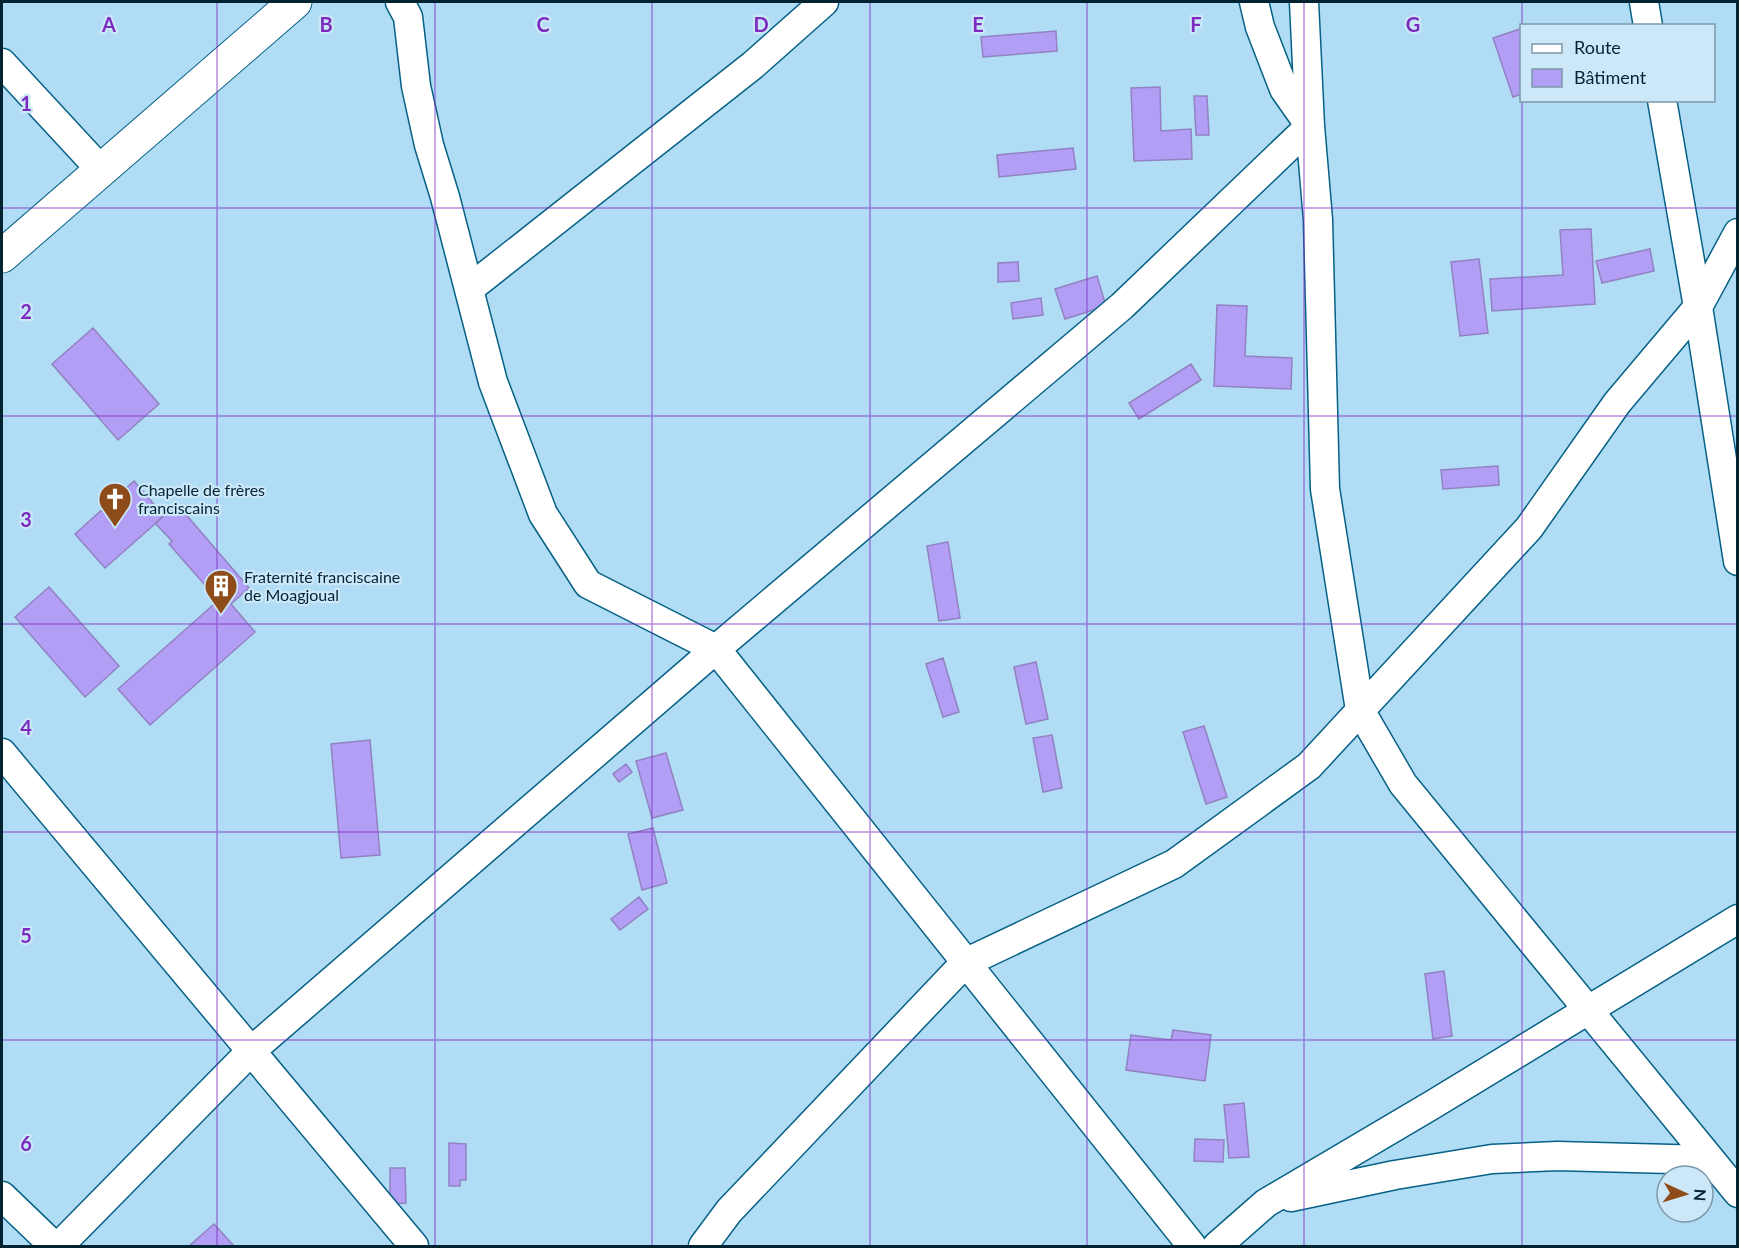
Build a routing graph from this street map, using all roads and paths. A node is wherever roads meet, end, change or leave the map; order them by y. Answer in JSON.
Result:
{"nodes":[{"id":1,"x":295,"y":2,"type":"edge"},
{"id":2,"x":400,"y":2,"type":"edge"},
{"id":3,"x":824,"y":2,"type":"edge"},
{"id":4,"x":1254,"y":2,"type":"edge"},
{"id":5,"x":1304,"y":2,"type":"edge"},
{"id":6,"x":1644,"y":2,"type":"edge"},
{"id":7,"x":1648,"y":24,"type":"edge"},
{"id":8,"x":2,"y":63,"type":"edge"},
{"id":9,"x":1662,"y":102,"type":"edge"},
{"id":10,"x":1310,"y":126,"type":"junction"},
{"id":11,"x":101,"y":170,"type":"junction"},
{"id":12,"x":1737,"y":233,"type":"edge"},
{"id":13,"x":2,"y":256,"type":"edge"},
{"id":14,"x":469,"y":289,"type":"junction"},
{"id":15,"x":1698,"y":307,"type":"junction"},
{"id":16,"x":1737,"y":561,"type":"edge"},
{"id":17,"x":716,"y":649,"type":"junction"},
{"id":18,"x":1360,"y":710,"type":"junction"},
{"id":19,"x":2,"y":753,"type":"edge"},
{"id":20,"x":1737,"y":919,"type":"edge"},
{"id":21,"x":965,"y":963,"type":"junction"},
{"id":22,"x":1586,"y":1010,"type":"junction"},
{"id":23,"x":251,"y":1051,"type":"junction"},
{"id":24,"x":1709,"y":1160,"type":"junction"},
{"id":25,"x":1737,"y":1193,"type":"edge"},
{"id":26,"x":2,"y":1196,"type":"edge"},
{"id":27,"x":1266,"y":1203,"type":"junction"},
{"id":28,"x":54,"y":1246,"type":"edge"},
{"id":29,"x":59,"y":1246,"type":"edge"},
{"id":30,"x":414,"y":1246,"type":"edge"},
{"id":31,"x":703,"y":1246,"type":"edge"},
{"id":32,"x":1192,"y":1246,"type":"edge"},
{"id":33,"x":1216,"y":1246,"type":"edge"}],
"edges":[{"from":1,"to":11,"type":"main road"},
{"from":2,"to":14,"type":"street"},
{"from":3,"to":14,"type":"street"},
{"from":4,"to":10,"type":"street"},
{"from":5,"to":10,"type":"street"},
{"from":6,"to":7,"type":"street"},
{"from":8,"to":11,"type":"street"},
{"from":9,"to":15,"type":"street"},
{"from":10,"to":17,"type":"street"},
{"from":10,"to":18,"type":"street"},
{"from":11,"to":13,"type":"main road"},
{"from":12,"to":15,"type":"street"},
{"from":14,"to":17,"type":"street"},
{"from":15,"to":16,"type":"street"},
{"from":15,"to":18,"type":"street"},
{"from":17,"to":21,"type":"street"},
{"from":17,"to":23,"type":"street"},
{"from":18,"to":21,"type":"street"},
{"from":18,"to":22,"type":"street"},
{"from":19,"to":23,"type":"street"},
{"from":20,"to":22,"type":"street"},
{"from":21,"to":31,"type":"street"},
{"from":21,"to":32,"type":"street"},
{"from":22,"to":24,"type":"street"},
{"from":22,"to":27,"type":"street"},
{"from":23,"to":29,"type":"street"},
{"from":23,"to":30,"type":"street"},
{"from":24,"to":25,"type":"street"},
{"from":24,"to":27,"type":"street"},
{"from":26,"to":28,"type":"street"},
{"from":27,"to":33,"type":"street"}]}
